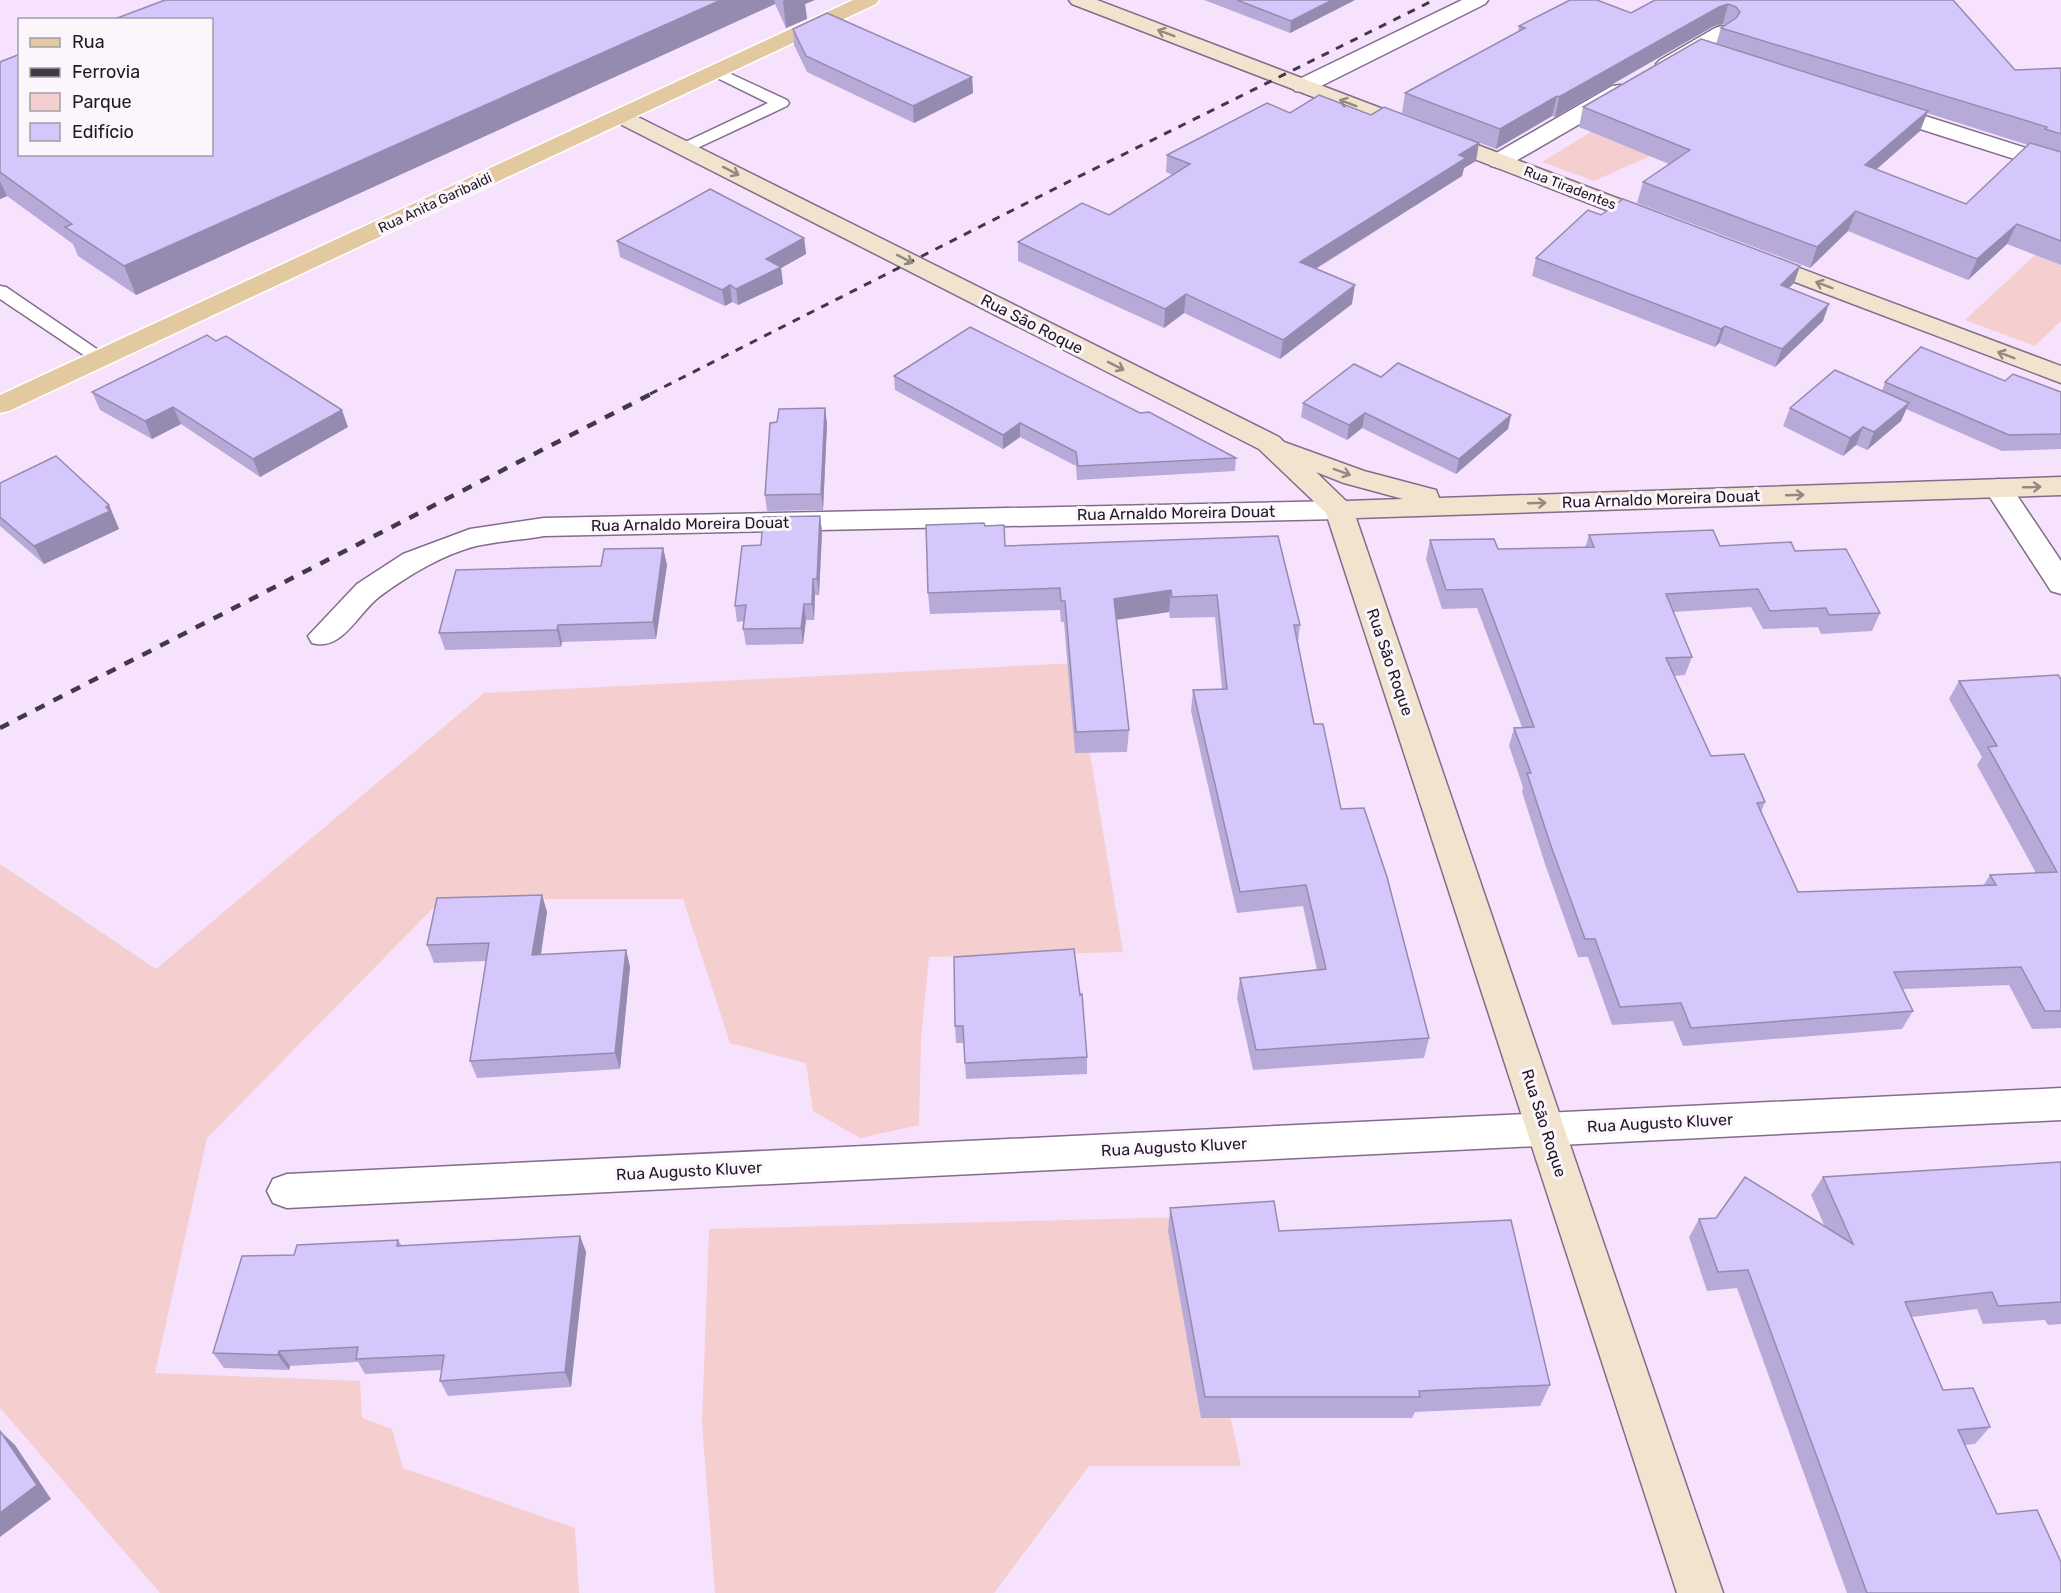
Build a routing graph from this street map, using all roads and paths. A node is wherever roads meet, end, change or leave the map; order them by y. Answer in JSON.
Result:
{"nodes":[{"id":1,"x":869,"y":0,"type":"edge"},
{"id":2,"x":1079,"y":0,"type":"edge"},
{"id":3,"x":1478,"y":0,"type":"edge"},
{"id":4,"x":1722,"y":32,"type":"edge"},
{"id":5,"x":1693,"y":49,"type":"junction"},
{"id":6,"x":1722,"y":59,"type":"edge"},
{"id":7,"x":716,"y":72,"type":"junction"},
{"id":8,"x":1303,"y":86,"type":"junction"},
{"id":9,"x":1866,"y":104,"type":"edge"},
{"id":10,"x":622,"y":116,"type":"junction"},
{"id":11,"x":685,"y":148,"type":"junction"},
{"id":12,"x":1499,"y":161,"type":"junction"},
{"id":13,"x":2057,"y":165,"type":"edge"},
{"id":14,"x":1676,"y":228,"type":"edge"},
{"id":15,"x":1731,"y":249,"type":"edge"},
{"id":16,"x":0,"y":291,"type":"edge"},
{"id":17,"x":18,"y":303,"type":"junction"},
{"id":18,"x":0,"y":311,"type":"edge"},
{"id":19,"x":101,"y":358,"type":"junction"},
{"id":20,"x":2061,"y":375,"type":"edge"},
{"id":21,"x":0,"y":405,"type":"edge"},
{"id":22,"x":1269,"y":443,"type":"junction"},
{"id":23,"x":2061,"y":486,"type":"edge"},
{"id":24,"x":1998,"y":488,"type":"junction"},
{"id":25,"x":1478,"y":505,"type":"junction"},
{"id":26,"x":1339,"y":510,"type":"junction"},
{"id":27,"x":2061,"y":584,"type":"edge"},
{"id":28,"x":323,"y":636,"type":"dead end"},
{"id":29,"x":2061,"y":1104,"type":"edge"},
{"id":30,"x":1546,"y":1129,"type":"junction"},
{"id":31,"x":287,"y":1191,"type":"dead end"},
{"id":32,"x":1700,"y":1593,"type":"edge"}],
"edges":[{"from":1,"to":7,"type":"main road","name":"Rua Anita Garibaldi"},
{"from":8,"to":2,"type":"street","name":"Rua Tiradentes","one_way":true},
{"from":3,"to":8,"type":"street"},
{"from":4,"to":5,"type":"street"},
{"from":5,"to":6,"type":"street"},
{"from":5,"to":12,"type":"street"},
{"from":7,"to":10,"type":"main road","name":"Rua Anita Garibaldi"},
{"from":7,"to":11,"type":"lane"},
{"from":12,"to":8,"type":"street","name":"Rua Tiradentes","one_way":true},
{"from":9,"to":13,"type":"street"},
{"from":10,"to":11,"type":"street","name":"Rua São Roque"},
{"from":10,"to":19,"type":"main road","name":"Rua Anita Garibaldi"},
{"from":11,"to":22,"type":"street","name":"Rua São Roque","one_way":true},
{"from":12,"to":14,"type":"street","name":"Rua Tiradentes"},
{"from":20,"to":15,"type":"street","one_way":true},
{"from":16,"to":17,"type":"lane"},
{"from":17,"to":18,"type":"lane"},
{"from":17,"to":19,"type":"lane"},
{"from":19,"to":21,"type":"main road","name":"Rua Anita Garibaldi"},
{"from":22,"to":25,"type":"street","one_way":true},
{"from":22,"to":26,"type":"street","name":"Rua São Roque"},
{"from":24,"to":23,"type":"street","name":"Rua Arnaldo Moreira Douat","one_way":true},
{"from":25,"to":24,"type":"street","name":"Rua Arnaldo Moreira Douat","one_way":true},
{"from":24,"to":27,"type":"street"},
{"from":25,"to":26,"type":"street","name":"Rua Arnaldo Moreira Douat"},
{"from":26,"to":28,"type":"street","name":"Rua Arnaldo Moreira Douat"},
{"from":26,"to":30,"type":"street","name":"Rua São Roque"},
{"from":29,"to":30,"type":"street","name":"Rua Augusto Kluver"},
{"from":30,"to":31,"type":"street","name":"Rua Augusto Kluver"},
{"from":30,"to":32,"type":"street","name":"Rua São Roque"}]}
